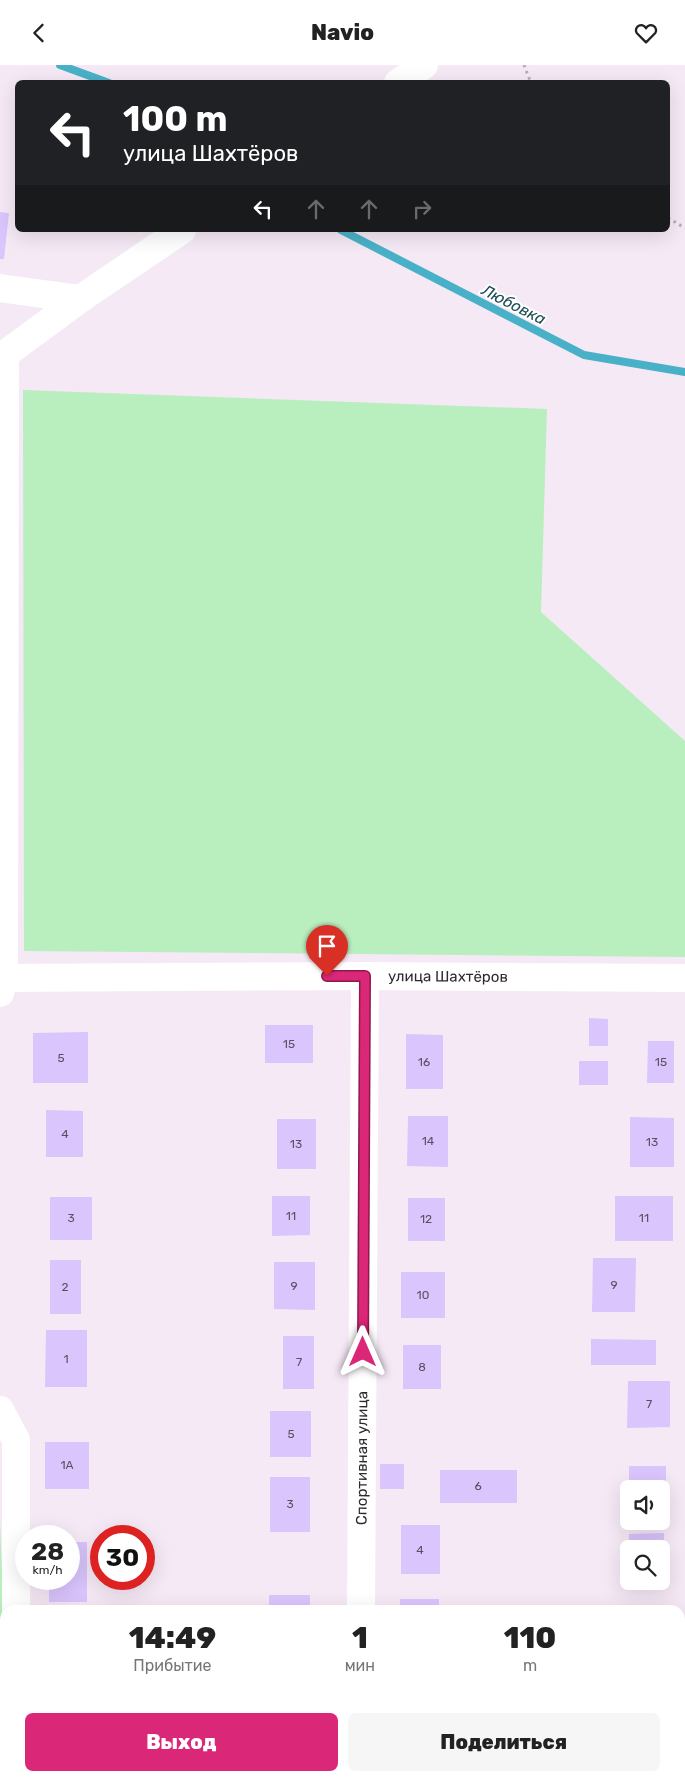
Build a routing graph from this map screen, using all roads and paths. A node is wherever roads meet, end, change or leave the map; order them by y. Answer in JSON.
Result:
{"nodes":[{"id":1,"x":424,"y":65,"type":"edge"},
{"id":2,"x":524,"y":65,"type":"edge"},
{"id":3,"x":402,"y":80,"type":"edge"},
{"id":4,"x":529,"y":80,"type":"edge"},
{"id":5,"x":670,"y":219,"type":"edge"},
{"id":6,"x":685,"y":228,"type":"edge"},
{"id":7,"x":179,"y":232,"type":"edge"},
{"id":8,"x":0,"y":288,"type":"edge"},
{"id":9,"x":80,"y":299,"type":"junction"},
{"id":10,"x":3,"y":357,"type":"edge"},
{"id":11,"x":365,"y":976,"type":"junction"},
{"id":12,"x":685,"y":978,"type":"edge"},
{"id":13,"x":1,"y":983,"type":"edge"},
{"id":14,"x":0,"y":1410,"type":"edge"},
{"id":15,"x":16,"y":1605,"type":"edge"},
{"id":16,"x":361,"y":1605,"type":"edge"}],
"edges":[{"from":1,"to":3,"type":"street"},
{"from":2,"to":4,"type":"path"},
{"from":5,"to":6,"type":"path"},
{"from":7,"to":9,"type":"street"},
{"from":8,"to":9,"type":"street"},
{"from":9,"to":10,"type":"street"},
{"from":10,"to":13,"type":"street"},
{"from":11,"to":12,"type":"street","name":"улица Шахтёров"},
{"from":11,"to":13,"type":"street","name":"улица Шахтёров"},
{"from":11,"to":16,"type":"street","name":"Спортивная улица"},
{"from":14,"to":15,"type":"street"}]}
